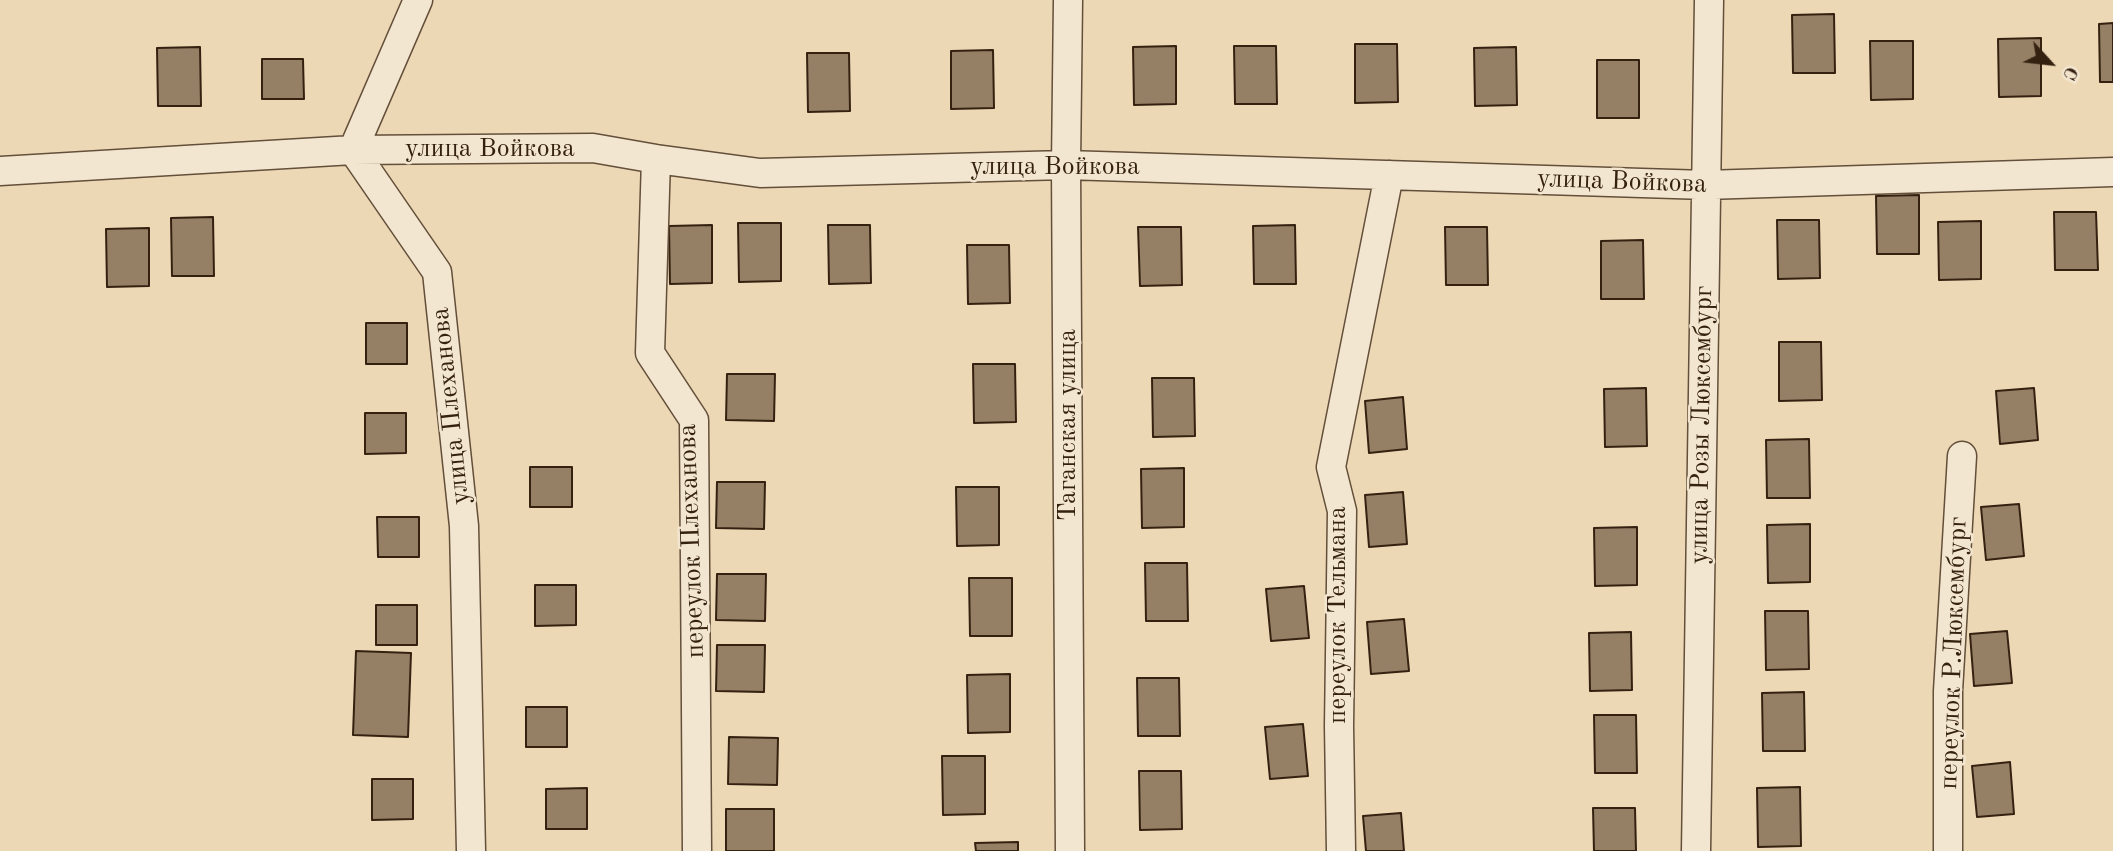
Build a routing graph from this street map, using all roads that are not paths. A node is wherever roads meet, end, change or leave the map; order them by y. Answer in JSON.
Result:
{"nodes":[{"id":1,"x":418,"y":0,"type":"edge"},
{"id":2,"x":1068,"y":0,"type":"edge"},
{"id":3,"x":1709,"y":0,"type":"edge"},
{"id":4,"x":354,"y":150,"type":"junction"},
{"id":5,"x":656,"y":159,"type":"junction"},
{"id":6,"x":1066,"y":165,"type":"junction"},
{"id":7,"x":0,"y":170,"type":"edge"},
{"id":8,"x":2113,"y":172,"type":"edge"},
{"id":9,"x":1389,"y":175,"type":"junction"},
{"id":10,"x":1706,"y":185,"type":"junction"},
{"id":11,"x":1962,"y":456,"type":"dead end"},
{"id":12,"x":471,"y":851,"type":"edge"},
{"id":13,"x":696,"y":851,"type":"edge"},
{"id":14,"x":1070,"y":851,"type":"edge"},
{"id":15,"x":1341,"y":851,"type":"edge"},
{"id":16,"x":1696,"y":851,"type":"edge"},
{"id":17,"x":1948,"y":851,"type":"edge"}],
"edges":[{"from":1,"to":4,"type":"street"},
{"from":2,"to":6,"type":"street","name":"Таганская улица"},
{"from":3,"to":10,"type":"street","name":"улица Розы Люксембург"},
{"from":4,"to":5,"type":"street","name":"улица Войкова"},
{"from":4,"to":7,"type":"street","name":"улица Войкова"},
{"from":4,"to":12,"type":"street","name":"улица Плеханова"},
{"from":5,"to":6,"type":"street","name":"улица Войкова"},
{"from":5,"to":13,"type":"street","name":"переулок Плеханова"},
{"from":6,"to":9,"type":"street","name":"улица Войкова"},
{"from":6,"to":14,"type":"street","name":"Таганская улица"},
{"from":8,"to":10,"type":"street","name":"улица Войкова"},
{"from":9,"to":10,"type":"street","name":"улица Войкова"},
{"from":9,"to":15,"type":"street","name":"переулок Тельмана"},
{"from":10,"to":16,"type":"street","name":"улица Розы Люксембург"},
{"from":11,"to":17,"type":"street","name":"переулок Р.Люксембург"}]}
